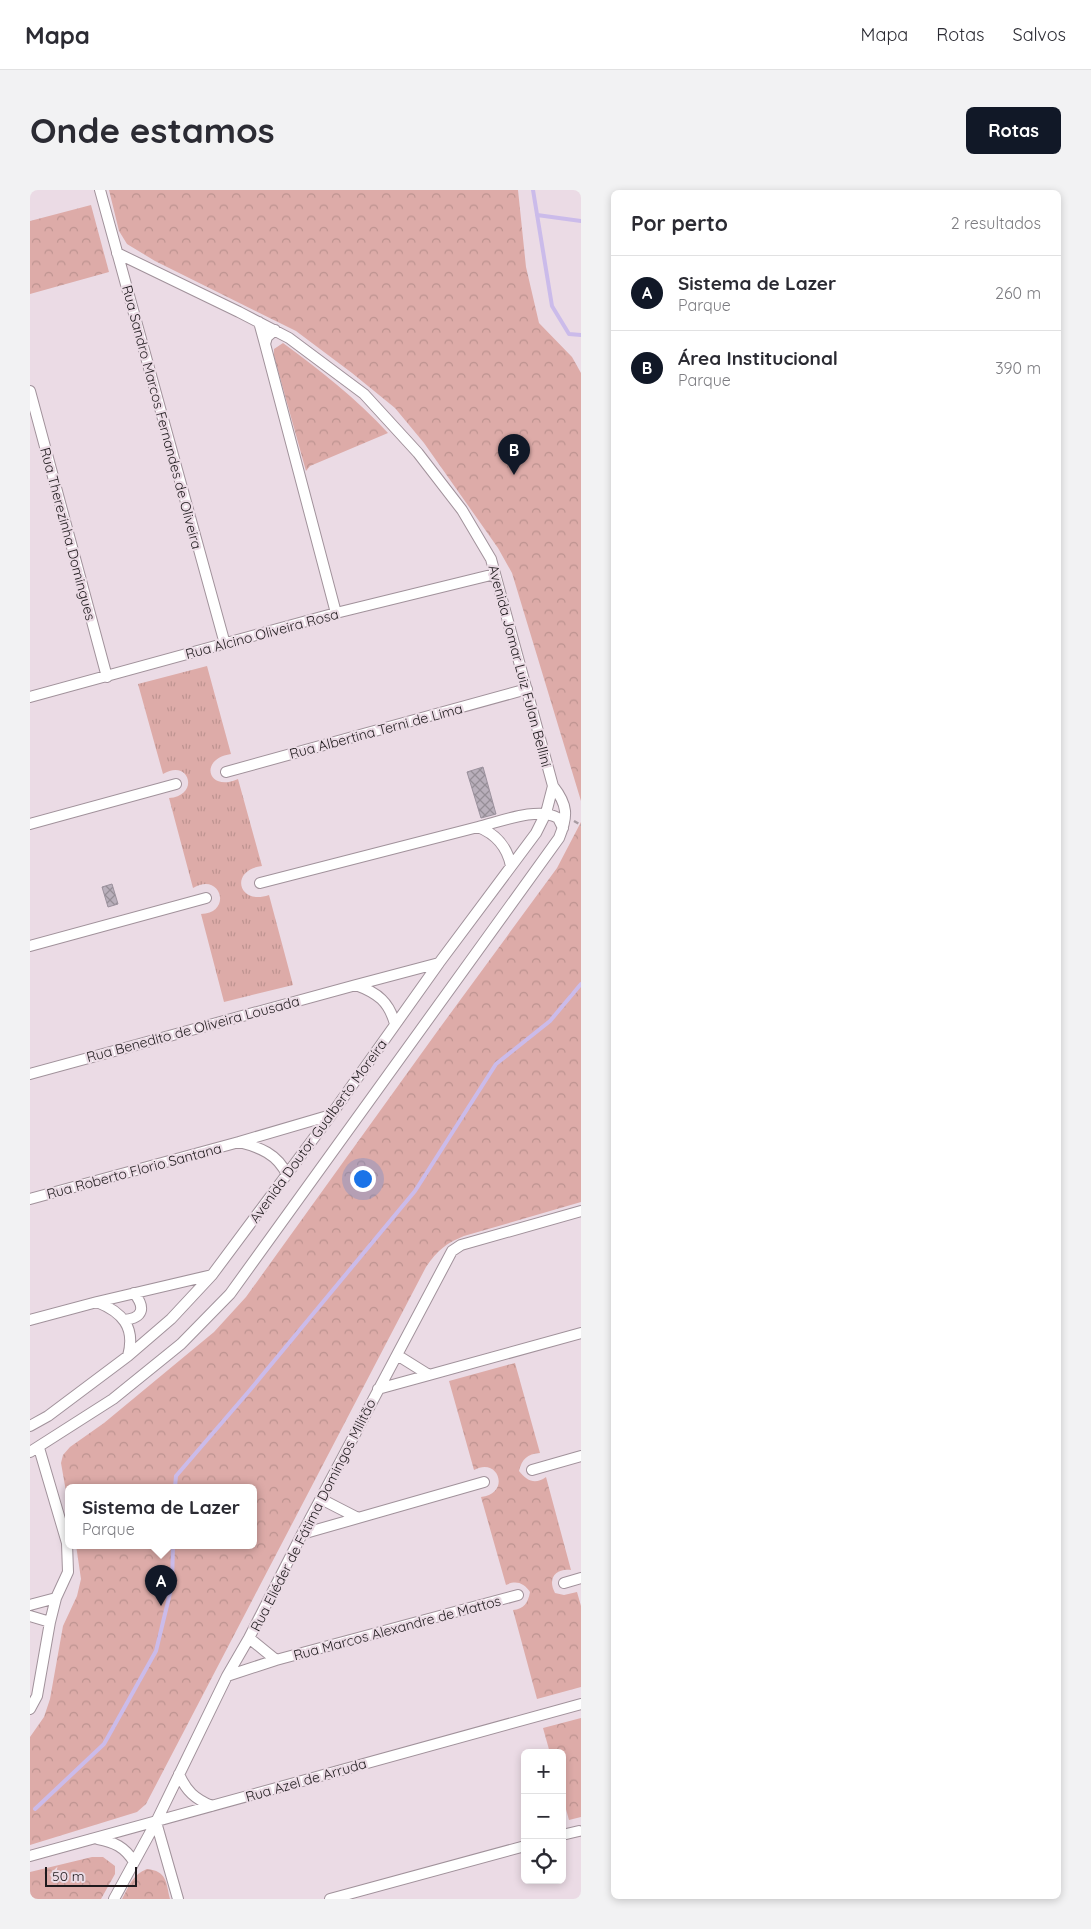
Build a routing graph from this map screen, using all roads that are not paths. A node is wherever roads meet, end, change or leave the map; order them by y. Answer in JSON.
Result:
{"nodes":[{"id":1,"x":100,"y":190,"type":"edge"},
{"id":2,"x":117,"y":253,"type":"junction"},
{"id":3,"x":260,"y":322,"type":"junction"},
{"id":4,"x":275,"y":330,"type":"junction"},
{"id":5,"x":265,"y":344,"type":"junction"},
{"id":6,"x":30,"y":392,"type":"edge"},
{"id":7,"x":495,"y":574,"type":"junction"},
{"id":8,"x":336,"y":613,"type":"junction"},
{"id":9,"x":225,"y":644,"type":"junction"},
{"id":10,"x":107,"y":677,"type":"junction"},
{"id":11,"x":527,"y":689,"type":"junction"},
{"id":12,"x":30,"y":697,"type":"edge"},
{"id":13,"x":226,"y":772,"type":"dead end"},
{"id":14,"x":176,"y":784,"type":"dead end"},
{"id":15,"x":553,"y":786,"type":"junction"},
{"id":16,"x":550,"y":799,"type":"junction"},
{"id":17,"x":563,"y":801,"type":"junction"},
{"id":18,"x":546,"y":813,"type":"junction"},
{"id":19,"x":30,"y":824,"type":"edge"},
{"id":20,"x":478,"y":827,"type":"junction"},
{"id":21,"x":563,"y":828,"type":"junction"},
{"id":22,"x":511,"y":866,"type":"junction"},
{"id":23,"x":260,"y":883,"type":"dead end"},
{"id":24,"x":206,"y":898,"type":"dead end"},
{"id":25,"x":30,"y":946,"type":"edge"},
{"id":26,"x":438,"y":963,"type":"junction"},
{"id":27,"x":356,"y":985,"type":"junction"},
{"id":28,"x":395,"y":1024,"type":"junction"},
{"id":29,"x":30,"y":1074,"type":"edge"},
{"id":30,"x":331,"y":1115,"type":"junction"},
{"id":31,"x":239,"y":1142,"type":"junction"},
{"id":32,"x":287,"y":1175,"type":"junction"},
{"id":33,"x":30,"y":1199,"type":"edge"},
{"id":34,"x":581,"y":1212,"type":"edge"},
{"id":35,"x":212,"y":1275,"type":"junction"},
{"id":36,"x":134,"y":1293,"type":"junction"},
{"id":37,"x":97,"y":1302,"type":"junction"},
{"id":38,"x":30,"y":1320,"type":"edge"},
{"id":39,"x":124,"y":1320,"type":"junction"},
{"id":40,"x":581,"y":1334,"type":"edge"},
{"id":41,"x":397,"y":1355,"type":"junction"},
{"id":42,"x":128,"y":1356,"type":"junction"},
{"id":43,"x":430,"y":1375,"type":"junction"},
{"id":44,"x":378,"y":1389,"type":"junction"},
{"id":45,"x":30,"y":1426,"type":"edge"},
{"id":46,"x":34,"y":1450,"type":"edge"},
{"id":47,"x":581,"y":1456,"type":"edge"},
{"id":48,"x":532,"y":1470,"type":"dead end"},
{"id":49,"x":484,"y":1482,"type":"dead end"},
{"id":50,"x":321,"y":1499,"type":"junction"},
{"id":51,"x":358,"y":1518,"type":"junction"},
{"id":52,"x":302,"y":1534,"type":"junction"},
{"id":53,"x":65,"y":1537,"type":"edge"},
{"id":54,"x":67,"y":1549,"type":"edge"},
{"id":55,"x":581,"y":1578,"type":"edge"},
{"id":56,"x":564,"y":1583,"type":"dead end"},
{"id":57,"x":518,"y":1596,"type":"dead end"},
{"id":58,"x":56,"y":1598,"type":"junction"},
{"id":59,"x":30,"y":1605,"type":"edge"},
{"id":60,"x":30,"y":1616,"type":"edge"},
{"id":61,"x":50,"y":1622,"type":"junction"},
{"id":62,"x":250,"y":1638,"type":"junction"},
{"id":63,"x":276,"y":1660,"type":"junction"},
{"id":64,"x":227,"y":1676,"type":"junction"},
{"id":65,"x":581,"y":1704,"type":"edge"},
{"id":66,"x":30,"y":1709,"type":"edge"},
{"id":67,"x":179,"y":1774,"type":"junction"},
{"id":68,"x":212,"y":1806,"type":"junction"},
{"id":69,"x":156,"y":1822,"type":"junction"},
{"id":70,"x":578,"y":1831,"type":"dead end"},
{"id":71,"x":566,"y":1835,"type":"edge"},
{"id":72,"x":97,"y":1838,"type":"junction"},
{"id":73,"x":521,"y":1847,"type":"edge"},
{"id":74,"x":30,"y":1856,"type":"edge"},
{"id":75,"x":134,"y":1862,"type":"junction"},
{"id":76,"x":114,"y":1899,"type":"edge"},
{"id":77,"x":178,"y":1899,"type":"edge"},
{"id":78,"x":330,"y":1899,"type":"edge"}],
"edges":[{"from":1,"to":2,"type":"street","name":"Rua Sandro Marcos Fernandes de Oliveira"},
{"from":2,"to":3,"type":"street","name":"Avenida Jomar Luiz Fulan Bellini"},
{"from":2,"to":9,"type":"street","name":"Rua Sandro Marcos Fernandes de Oliveira"},
{"from":3,"to":4,"type":"street","name":"Avenida Jomar Luiz Fulan Bellini"},
{"from":3,"to":5,"type":"street"},
{"from":4,"to":5,"type":"street"},
{"from":4,"to":7,"type":"street","name":"Avenida Jomar Luiz Fulan Bellini"},
{"from":5,"to":8,"type":"street"},
{"from":6,"to":10,"type":"street","name":"Rua Therezinha Domingues"},
{"from":7,"to":8,"type":"street","name":"Rua Alcino Oliveira Rosa"},
{"from":7,"to":11,"type":"street","name":"Avenida Jomar Luiz Fulan Bellini"},
{"from":8,"to":9,"type":"street","name":"Rua Alcino Oliveira Rosa"},
{"from":9,"to":10,"type":"street","name":"Rua Alcino Oliveira Rosa"},
{"from":10,"to":12,"type":"street","name":"Rua Alcino Oliveira Rosa"},
{"from":11,"to":13,"type":"street","name":"Rua Albertina Terni de Lima"},
{"from":11,"to":15,"type":"street","name":"Avenida Jomar Luiz Fulan Bellini"},
{"from":14,"to":19,"type":"street"},
{"from":15,"to":16,"type":"street","name":"Avenida Doutor Gualberto Moreira"},
{"from":15,"to":17,"type":"street"},
{"from":16,"to":17,"type":"street"},
{"from":16,"to":18,"type":"street","name":"Avenida Doutor Gualberto Moreira"},
{"from":17,"to":21,"type":"street","name":"Avenida Doutor Gualberto Moreira"},
{"from":18,"to":20,"type":"street"},
{"from":18,"to":21,"type":"street"},
{"from":18,"to":22,"type":"street","name":"Avenida Doutor Gualberto Moreira"},
{"from":20,"to":22,"type":"street"},
{"from":20,"to":23,"type":"street"},
{"from":21,"to":46,"type":"street","name":"Avenida Doutor Gualberto Moreira"},
{"from":22,"to":26,"type":"street","name":"Avenida Doutor Gualberto Moreira"},
{"from":24,"to":25,"type":"street"},
{"from":26,"to":27,"type":"street","name":"Rua Benedito de Oliveira Lousada"},
{"from":26,"to":28,"type":"street","name":"Avenida Doutor Gualberto Moreira"},
{"from":27,"to":28,"type":"street"},
{"from":27,"to":29,"type":"street","name":"Rua Benedito de Oliveira Lousada"},
{"from":28,"to":30,"type":"street","name":"Avenida Doutor Gualberto Moreira"},
{"from":30,"to":31,"type":"street","name":"Rua Roberto Florio Santana"},
{"from":30,"to":32,"type":"street","name":"Avenida Doutor Gualberto Moreira"},
{"from":31,"to":32,"type":"street","name":"Rua Roberto Florio Santana"},
{"from":31,"to":33,"type":"street","name":"Rua Roberto Florio Santana"},
{"from":32,"to":35,"type":"street","name":"Avenida Doutor Gualberto Moreira"},
{"from":34,"to":41,"type":"street","name":"Rua Eliéder de Fátima Domingos Militão"},
{"from":35,"to":36,"type":"street"},
{"from":35,"to":42,"type":"street","name":"Avenida Doutor Gualberto Moreira"},
{"from":36,"to":37,"type":"street"},
{"from":36,"to":39,"type":"street"},
{"from":37,"to":38,"type":"street"},
{"from":37,"to":39,"type":"street"},
{"from":39,"to":42,"type":"street"},
{"from":40,"to":43,"type":"street"},
{"from":41,"to":43,"type":"street"},
{"from":41,"to":44,"type":"street","name":"Rua Eliéder de Fátima Domingos Militão"},
{"from":42,"to":45,"type":"street","name":"Avenida Doutor Gualberto Moreira"},
{"from":43,"to":44,"type":"street"},
{"from":44,"to":50,"type":"street","name":"Rua Eliéder de Fátima Domingos Militão"},
{"from":46,"to":53,"type":"street"},
{"from":47,"to":48,"type":"street"},
{"from":49,"to":51,"type":"street"},
{"from":50,"to":51,"type":"street"},
{"from":50,"to":52,"type":"street","name":"Rua Eliéder de Fátima Domingos Militão"},
{"from":51,"to":52,"type":"street"},
{"from":52,"to":62,"type":"street","name":"Rua Eliéder de Fátima Domingos Militão"},
{"from":54,"to":58,"type":"street"},
{"from":55,"to":56,"type":"street"},
{"from":57,"to":63,"type":"street","name":"Rua Marcos Alexandre de Mattos"},
{"from":58,"to":59,"type":"street"},
{"from":58,"to":61,"type":"street"},
{"from":60,"to":61,"type":"street"},
{"from":61,"to":66,"type":"street"},
{"from":62,"to":63,"type":"street","name":"Rua Marcos Alexandre de Mattos"},
{"from":62,"to":64,"type":"street","name":"Rua Eliéder de Fátima Domingos Militão"},
{"from":63,"to":64,"type":"street","name":"Rua Marcos Alexandre de Mattos"},
{"from":64,"to":67,"type":"street","name":"Rua Eliéder de Fátima Domingos Militão"},
{"from":65,"to":68,"type":"street","name":"Rua Azel de Arruda"},
{"from":67,"to":68,"type":"street"},
{"from":67,"to":69,"type":"street","name":"Rua Eliéder de Fátima Domingos Militão"},
{"from":68,"to":69,"type":"street","name":"Rua Azel de Arruda"},
{"from":69,"to":72,"type":"street","name":"Rua Azel de Arruda"},
{"from":69,"to":75,"type":"street","name":"Rua Eliéder de Fátima Domingos Militão"},
{"from":69,"to":77,"type":"street"},
{"from":70,"to":71,"type":"street"},
{"from":72,"to":74,"type":"street","name":"Rua Azel de Arruda"},
{"from":72,"to":75,"type":"street"},
{"from":73,"to":78,"type":"street"},
{"from":75,"to":76,"type":"street","name":"Rua Eliéder de Fátima Domingos Militão"}]}
